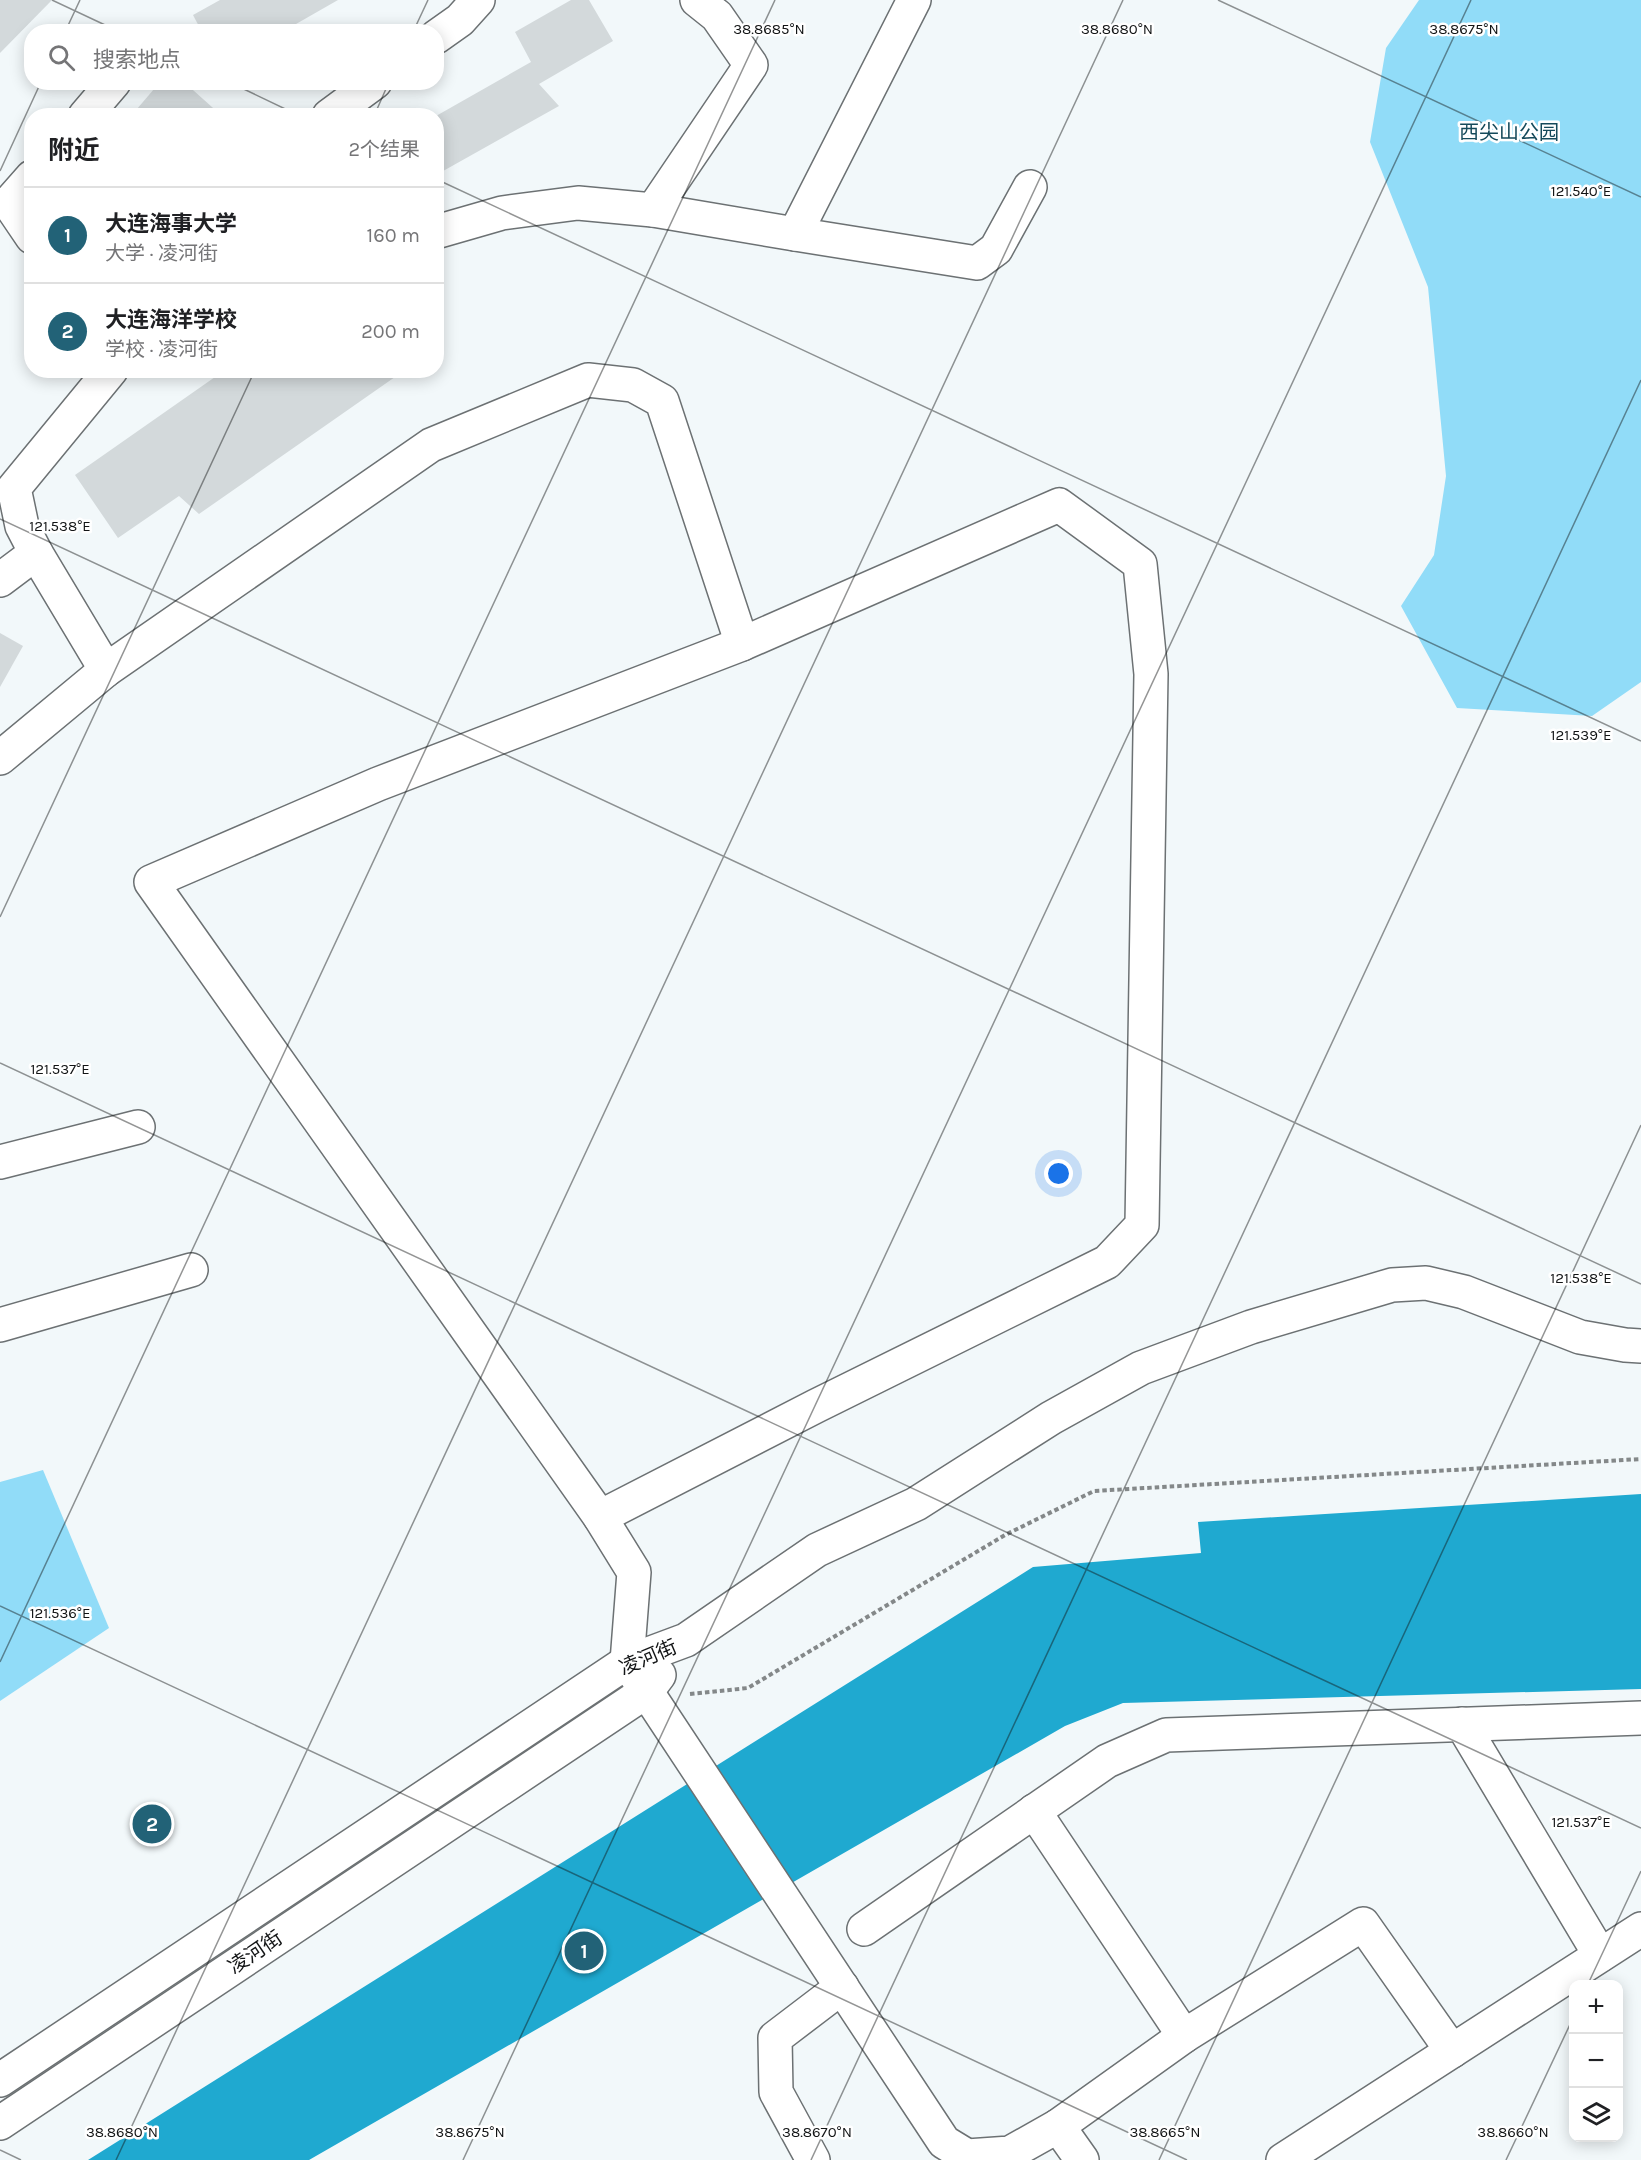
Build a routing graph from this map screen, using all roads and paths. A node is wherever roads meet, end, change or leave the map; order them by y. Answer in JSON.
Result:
{"nodes":[{"id":1,"x":478,"y":0,"type":"edge"},
{"id":2,"x":697,"y":0,"type":"edge"},
{"id":3,"x":914,"y":0,"type":"edge"},
{"id":4,"x":444,"y":32,"type":"edge"},
{"id":5,"x":107,"y":90,"type":"edge"},
{"id":6,"x":364,"y":90,"type":"edge"},
{"id":7,"x":92,"y":108,"type":"edge"},
{"id":8,"x":340,"y":108,"type":"edge"},
{"id":9,"x":24,"y":182,"type":"edge"},
{"id":10,"x":1030,"y":188,"type":"dead end"},
{"id":11,"x":4,"y":195,"type":"edge"},
{"id":12,"x":653,"y":210,"type":"junction"},
{"id":13,"x":24,"y":225,"type":"edge"},
{"id":14,"x":444,"y":230,"type":"edge"},
{"id":15,"x":795,"y":234,"type":"junction"},
{"id":16,"x":104,"y":378,"type":"edge"},
{"id":17,"x":7,"y":483,"type":"edge"},
{"id":18,"x":36,"y":553,"type":"junction"},
{"id":19,"x":0,"y":580,"type":"edge"},
{"id":20,"x":742,"y":644,"type":"junction"},
{"id":21,"x":106,"y":670,"type":"junction"},
{"id":22,"x":0,"y":758,"type":"edge"},
{"id":23,"x":138,"y":1127,"type":"dead end"},
{"id":24,"x":0,"y":1162,"type":"edge"},
{"id":25,"x":191,"y":1270,"type":"dead end"},
{"id":26,"x":0,"y":1325,"type":"edge"},
{"id":27,"x":1641,"y":1346,"type":"edge"},
{"id":28,"x":1641,"y":1459,"type":"edge"},
{"id":29,"x":600,"y":1517,"type":"junction"},
{"id":30,"x":686,"y":1640,"type":"junction"},
{"id":31,"x":627,"y":1662,"type":"junction"},
{"id":32,"x":646,"y":1691,"type":"junction"},
{"id":33,"x":683,"y":1695,"type":"dead end"},
{"id":34,"x":1641,"y":1718,"type":"edge"},
{"id":35,"x":1462,"y":1724,"type":"junction"},
{"id":36,"x":1034,"y":1811,"type":"junction"},
{"id":37,"x":864,"y":1929,"type":"dead end"},
{"id":38,"x":1641,"y":1929,"type":"edge"},
{"id":39,"x":1600,"y":1955,"type":"junction"},
{"id":40,"x":842,"y":1987,"type":"junction"},
{"id":41,"x":1184,"y":2036,"type":"junction"},
{"id":42,"x":1452,"y":2051,"type":"junction"},
{"id":43,"x":0,"y":2080,"type":"edge"},
{"id":44,"x":0,"y":2122,"type":"edge"},
{"id":45,"x":1058,"y":2126,"type":"junction"},
{"id":46,"x":813,"y":2160,"type":"edge"},
{"id":47,"x":1082,"y":2160,"type":"edge"},
{"id":48,"x":1283,"y":2160,"type":"edge"}],
"edges":[{"from":1,"to":4,"type":"street"},
{"from":2,"to":12,"type":"street"},
{"from":3,"to":15,"type":"street"},
{"from":5,"to":7,"type":"street"},
{"from":6,"to":8,"type":"street"},
{"from":9,"to":11,"type":"street"},
{"from":10,"to":15,"type":"street"},
{"from":11,"to":13,"type":"street"},
{"from":12,"to":14,"type":"street"},
{"from":12,"to":15,"type":"street"},
{"from":16,"to":17,"type":"street"},
{"from":17,"to":18,"type":"street"},
{"from":18,"to":19,"type":"street"},
{"from":18,"to":21,"type":"street"},
{"from":20,"to":21,"type":"street"},
{"from":20,"to":29,"type":"street"},
{"from":20,"to":29,"type":"street"},
{"from":21,"to":22,"type":"street"},
{"from":23,"to":24,"type":"street"},
{"from":25,"to":26,"type":"street"},
{"from":27,"to":30,"type":"street"},
{"from":28,"to":33,"type":"path"},
{"from":29,"to":31,"type":"street"},
{"from":30,"to":31,"type":"street","name":"凌河街"},
{"from":30,"to":32,"type":"street","name":"凌河街"},
{"from":31,"to":32,"type":"street"},
{"from":31,"to":43,"type":"street","name":"凌河街"},
{"from":32,"to":40,"type":"street"},
{"from":32,"to":44,"type":"street","name":"凌河街"},
{"from":34,"to":35,"type":"street"},
{"from":35,"to":36,"type":"street"},
{"from":35,"to":39,"type":"street"},
{"from":36,"to":37,"type":"street"},
{"from":36,"to":41,"type":"street"},
{"from":38,"to":39,"type":"street"},
{"from":39,"to":42,"type":"street"},
{"from":40,"to":45,"type":"street"},
{"from":40,"to":46,"type":"street"},
{"from":41,"to":42,"type":"street"},
{"from":41,"to":45,"type":"street"},
{"from":42,"to":48,"type":"street"},
{"from":45,"to":47,"type":"street"}]}
